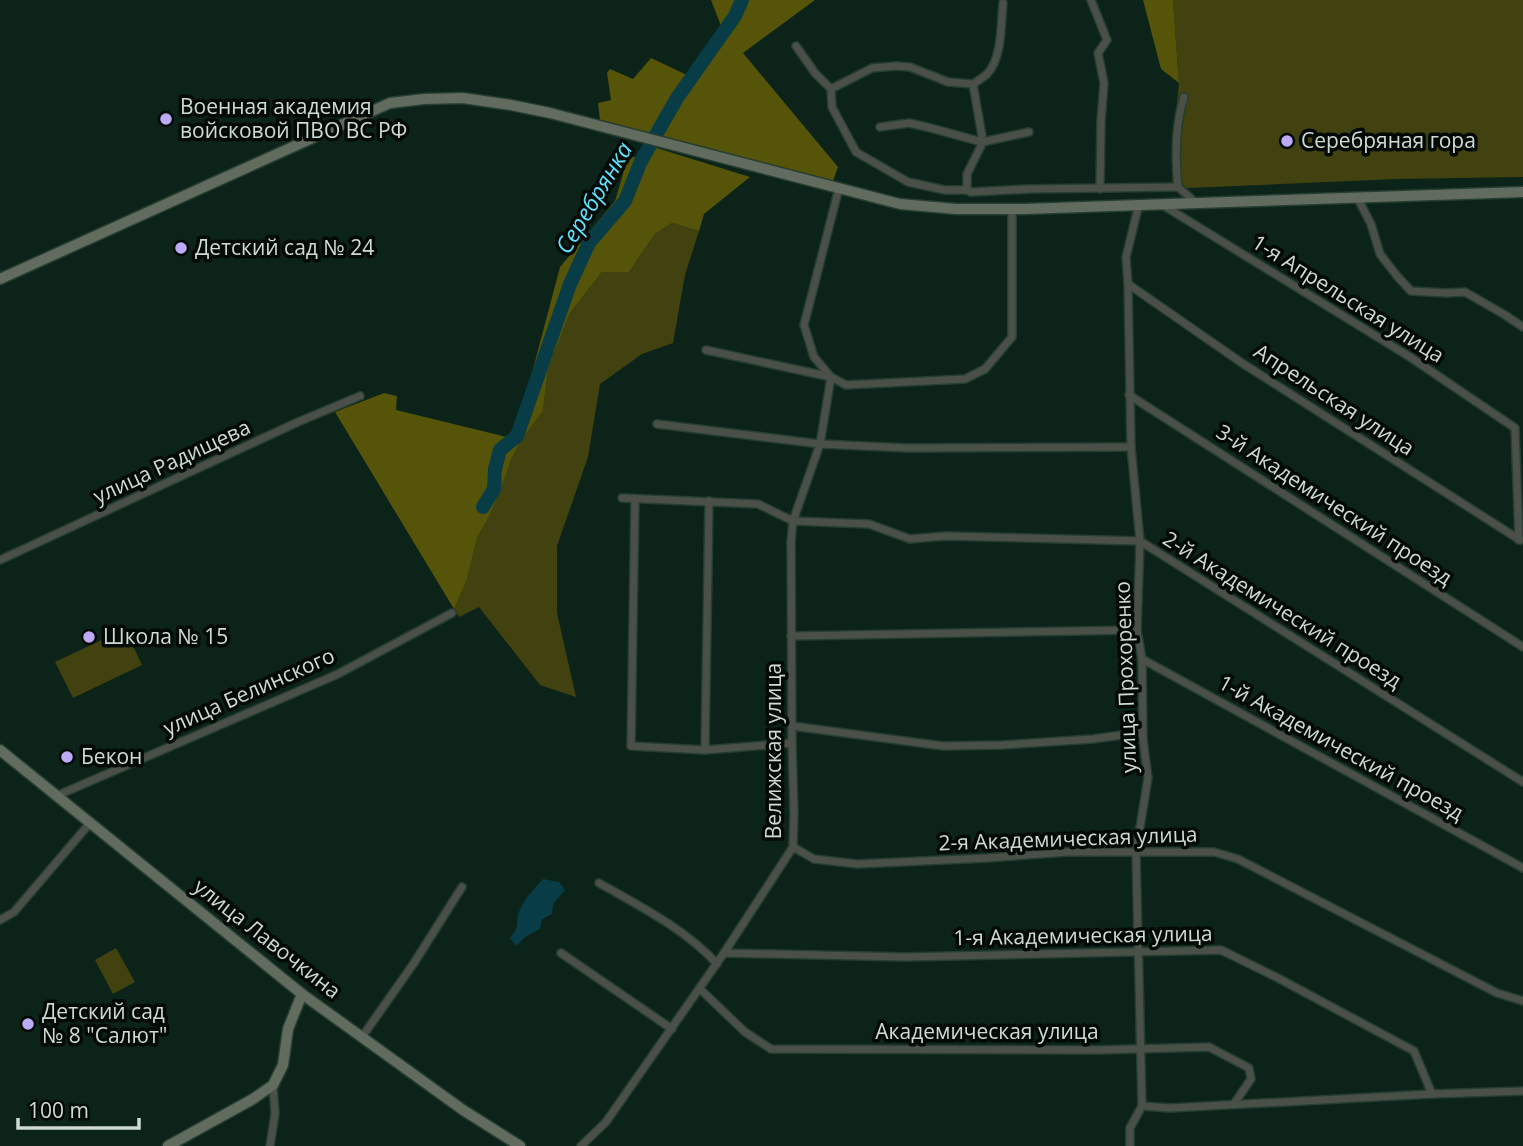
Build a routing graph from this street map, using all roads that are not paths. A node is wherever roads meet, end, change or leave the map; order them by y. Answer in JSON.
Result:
{"nodes":[{"id":1,"x":1091,"y":0,"type":"edge"},
{"id":2,"x":1003,"y":3,"type":"dead end"},
{"id":3,"x":796,"y":46,"type":"dead end"},
{"id":4,"x":973,"y":83,"type":"junction"},
{"id":5,"x":831,"y":89,"type":"junction"},
{"id":6,"x":1184,"y":97,"type":"dead end"},
{"id":7,"x":880,"y":127,"type":"dead end"},
{"id":8,"x":1029,"y":132,"type":"dead end"},
{"id":9,"x":982,"y":142,"type":"junction"},
{"id":10,"x":1178,"y":187,"type":"junction"},
{"id":11,"x":839,"y":188,"type":"junction"},
{"id":12,"x":1100,"y":189,"type":"junction"},
{"id":13,"x":967,"y":190,"type":"junction"},
{"id":14,"x":1523,"y":192,"type":"edge"},
{"id":15,"x":1357,"y":197,"type":"junction"},
{"id":16,"x":1196,"y":202,"type":"junction"},
{"id":17,"x":1139,"y":204,"type":"junction"},
{"id":18,"x":1159,"y":204,"type":"junction"},
{"id":19,"x":1012,"y":209,"type":"junction"},
{"id":20,"x":0,"y":279,"type":"edge"},
{"id":21,"x":1128,"y":284,"type":"junction"},
{"id":22,"x":1523,"y":327,"type":"edge"},
{"id":23,"x":706,"y":350,"type":"dead end"},
{"id":24,"x":831,"y":377,"type":"junction"},
{"id":25,"x":1129,"y":395,"type":"junction"},
{"id":26,"x":360,"y":396,"type":"dead end"},
{"id":27,"x":657,"y":424,"type":"dead end"},
{"id":28,"x":1515,"y":428,"type":"junction"},
{"id":29,"x":1523,"y":432,"type":"edge"},
{"id":30,"x":820,"y":444,"type":"junction"},
{"id":31,"x":1131,"y":447,"type":"junction"},
{"id":32,"x":622,"y":498,"type":"dead end"},
{"id":33,"x":635,"y":499,"type":"junction"},
{"id":34,"x":709,"y":501,"type":"junction"},
{"id":35,"x":793,"y":522,"type":"junction"},
{"id":36,"x":1521,"y":540,"type":"edge"},
{"id":37,"x":1140,"y":541,"type":"junction"},
{"id":38,"x":0,"y":560,"type":"edge"},
{"id":39,"x":452,"y":613,"type":"dead end"},
{"id":40,"x":1137,"y":631,"type":"junction"},
{"id":41,"x":791,"y":635,"type":"junction"},
{"id":42,"x":1521,"y":643,"type":"edge"},
{"id":43,"x":1142,"y":659,"type":"junction"},
{"id":44,"x":792,"y":726,"type":"junction"},
{"id":45,"x":1143,"y":732,"type":"junction"},
{"id":46,"x":792,"y":743,"type":"junction"},
{"id":47,"x":0,"y":750,"type":"edge"},
{"id":48,"x":705,"y":750,"type":"junction"},
{"id":49,"x":1523,"y":782,"type":"edge"},
{"id":50,"x":56,"y":796,"type":"junction"},
{"id":51,"x":90,"y":823,"type":"junction"},
{"id":52,"x":793,"y":847,"type":"junction"},
{"id":53,"x":1136,"y":852,"type":"junction"},
{"id":54,"x":1523,"y":868,"type":"edge"},
{"id":55,"x":599,"y":883,"type":"dead end"},
{"id":56,"x":462,"y":887,"type":"dead end"},
{"id":57,"x":0,"y":920,"type":"edge"},
{"id":58,"x":561,"y":953,"type":"dead end"},
{"id":59,"x":724,"y":953,"type":"junction"},
{"id":60,"x":1139,"y":953,"type":"junction"},
{"id":61,"x":717,"y":964,"type":"junction"},
{"id":62,"x":700,"y":989,"type":"junction"},
{"id":63,"x":302,"y":993,"type":"junction"},
{"id":64,"x":1523,"y":1001,"type":"edge"},
{"id":65,"x":672,"y":1029,"type":"junction"},
{"id":66,"x":362,"y":1037,"type":"junction"},
{"id":67,"x":1142,"y":1049,"type":"junction"},
{"id":68,"x":273,"y":1085,"type":"junction"},
{"id":69,"x":1523,"y":1091,"type":"edge"},
{"id":70,"x":1432,"y":1094,"type":"junction"},
{"id":71,"x":1234,"y":1104,"type":"junction"},
{"id":72,"x":1142,"y":1106,"type":"junction"},
{"id":73,"x":168,"y":1146,"type":"edge"},
{"id":74,"x":270,"y":1146,"type":"edge"},
{"id":75,"x":520,"y":1146,"type":"edge"},
{"id":76,"x":581,"y":1146,"type":"edge"},
{"id":77,"x":1130,"y":1146,"type":"edge"}],
"edges":[{"from":1,"to":12,"type":"street"},
{"from":2,"to":4,"type":"street"},
{"from":3,"to":5,"type":"street"},
{"from":4,"to":5,"type":"street"},
{"from":4,"to":9,"type":"street"},
{"from":5,"to":13,"type":"street"},
{"from":6,"to":10,"type":"street"},
{"from":7,"to":9,"type":"street"},
{"from":8,"to":9,"type":"street"},
{"from":9,"to":13,"type":"street"},
{"from":10,"to":12,"type":"street"},
{"from":10,"to":16,"type":"street"},
{"from":11,"to":19,"type":"street"},
{"from":11,"to":20,"type":"street"},
{"from":11,"to":24,"type":"street"},
{"from":12,"to":13,"type":"street"},
{"from":14,"to":15,"type":"street"},
{"from":15,"to":16,"type":"street"},
{"from":15,"to":22,"type":"street"},
{"from":16,"to":18,"type":"street"},
{"from":17,"to":18,"type":"street"},
{"from":17,"to":19,"type":"street"},
{"from":17,"to":21,"type":"street","name":"улица Прохоренко"},
{"from":18,"to":28,"type":"street","name":"1-я Апрельская улица"},
{"from":19,"to":24,"type":"street"},
{"from":21,"to":25,"type":"street","name":"улица Прохоренко"},
{"from":21,"to":36,"type":"street","name":"Апрельская улица"},
{"from":23,"to":24,"type":"street"},
{"from":24,"to":30,"type":"street","name":"Велижская улица"},
{"from":25,"to":31,"type":"street","name":"улица Прохоренко"},
{"from":25,"to":42,"type":"street","name":"3-й Академический проезд"},
{"from":26,"to":38,"type":"street","name":"улица Радищева"},
{"from":27,"to":30,"type":"street"},
{"from":28,"to":29,"type":"street","name":"1-я Апрельская улица"},
{"from":28,"to":36,"type":"street"},
{"from":30,"to":31,"type":"street"},
{"from":30,"to":35,"type":"street","name":"Велижская улица"},
{"from":31,"to":37,"type":"street","name":"улица Прохоренко"},
{"from":32,"to":33,"type":"street"},
{"from":33,"to":34,"type":"street"},
{"from":33,"to":48,"type":"street"},
{"from":34,"to":35,"type":"street"},
{"from":34,"to":48,"type":"street"},
{"from":35,"to":37,"type":"street","name":"2-й Академический проезд"},
{"from":35,"to":41,"type":"street","name":"Велижская улица"},
{"from":37,"to":40,"type":"street","name":"улица Прохоренко"},
{"from":37,"to":49,"type":"street","name":"2-й Академический проезд"},
{"from":39,"to":50,"type":"street","name":"улица Белинского"},
{"from":40,"to":41,"type":"street"},
{"from":40,"to":43,"type":"street","name":"улица Прохоренко"},
{"from":41,"to":44,"type":"street","name":"Велижская улица"},
{"from":43,"to":45,"type":"street","name":"улица Прохоренко"},
{"from":43,"to":54,"type":"street","name":"1-й Академический проезд"},
{"from":44,"to":45,"type":"street"},
{"from":44,"to":46,"type":"street","name":"Велижская улица"},
{"from":45,"to":53,"type":"street","name":"улица Прохоренко"},
{"from":46,"to":48,"type":"street"},
{"from":46,"to":52,"type":"street","name":"Велижская улица"},
{"from":47,"to":50,"type":"street","name":"улица Лавочкина"},
{"from":50,"to":51,"type":"street","name":"улица Лавочкина"},
{"from":51,"to":57,"type":"street"},
{"from":51,"to":63,"type":"street","name":"улица Лавочкина"},
{"from":52,"to":53,"type":"street","name":"2-я Академическая улица"},
{"from":52,"to":59,"type":"street","name":"Велижская улица"},
{"from":53,"to":60,"type":"street","name":"улица Прохоренко"},
{"from":53,"to":64,"type":"street","name":"2-я Академическая улица"},
{"from":55,"to":61,"type":"street"},
{"from":56,"to":66,"type":"street"},
{"from":58,"to":65,"type":"street"},
{"from":59,"to":60,"type":"street","name":"1-я Академическая улица"},
{"from":59,"to":61,"type":"street","name":"Велижская улица"},
{"from":60,"to":67,"type":"street","name":"улица Прохоренко"},
{"from":60,"to":70,"type":"street","name":"1-я Академическая улица"},
{"from":61,"to":62,"type":"street","name":"Велижская улица"},
{"from":62,"to":65,"type":"street","name":"Велижская улица"},
{"from":62,"to":67,"type":"street","name":"Академическая улица"},
{"from":63,"to":66,"type":"street","name":"улица Лавочкина"},
{"from":63,"to":68,"type":"street"},
{"from":65,"to":76,"type":"street","name":"Велижская улица"},
{"from":66,"to":75,"type":"street","name":"улица Лавочкина"},
{"from":67,"to":71,"type":"street","name":"Академическая улица"},
{"from":67,"to":72,"type":"street","name":"улица Прохоренко"},
{"from":68,"to":73,"type":"street"},
{"from":68,"to":74,"type":"street"},
{"from":69,"to":70,"type":"street"},
{"from":70,"to":71,"type":"street"},
{"from":71,"to":72,"type":"street"},
{"from":72,"to":77,"type":"street","name":"улица Прохоренко"}]}
